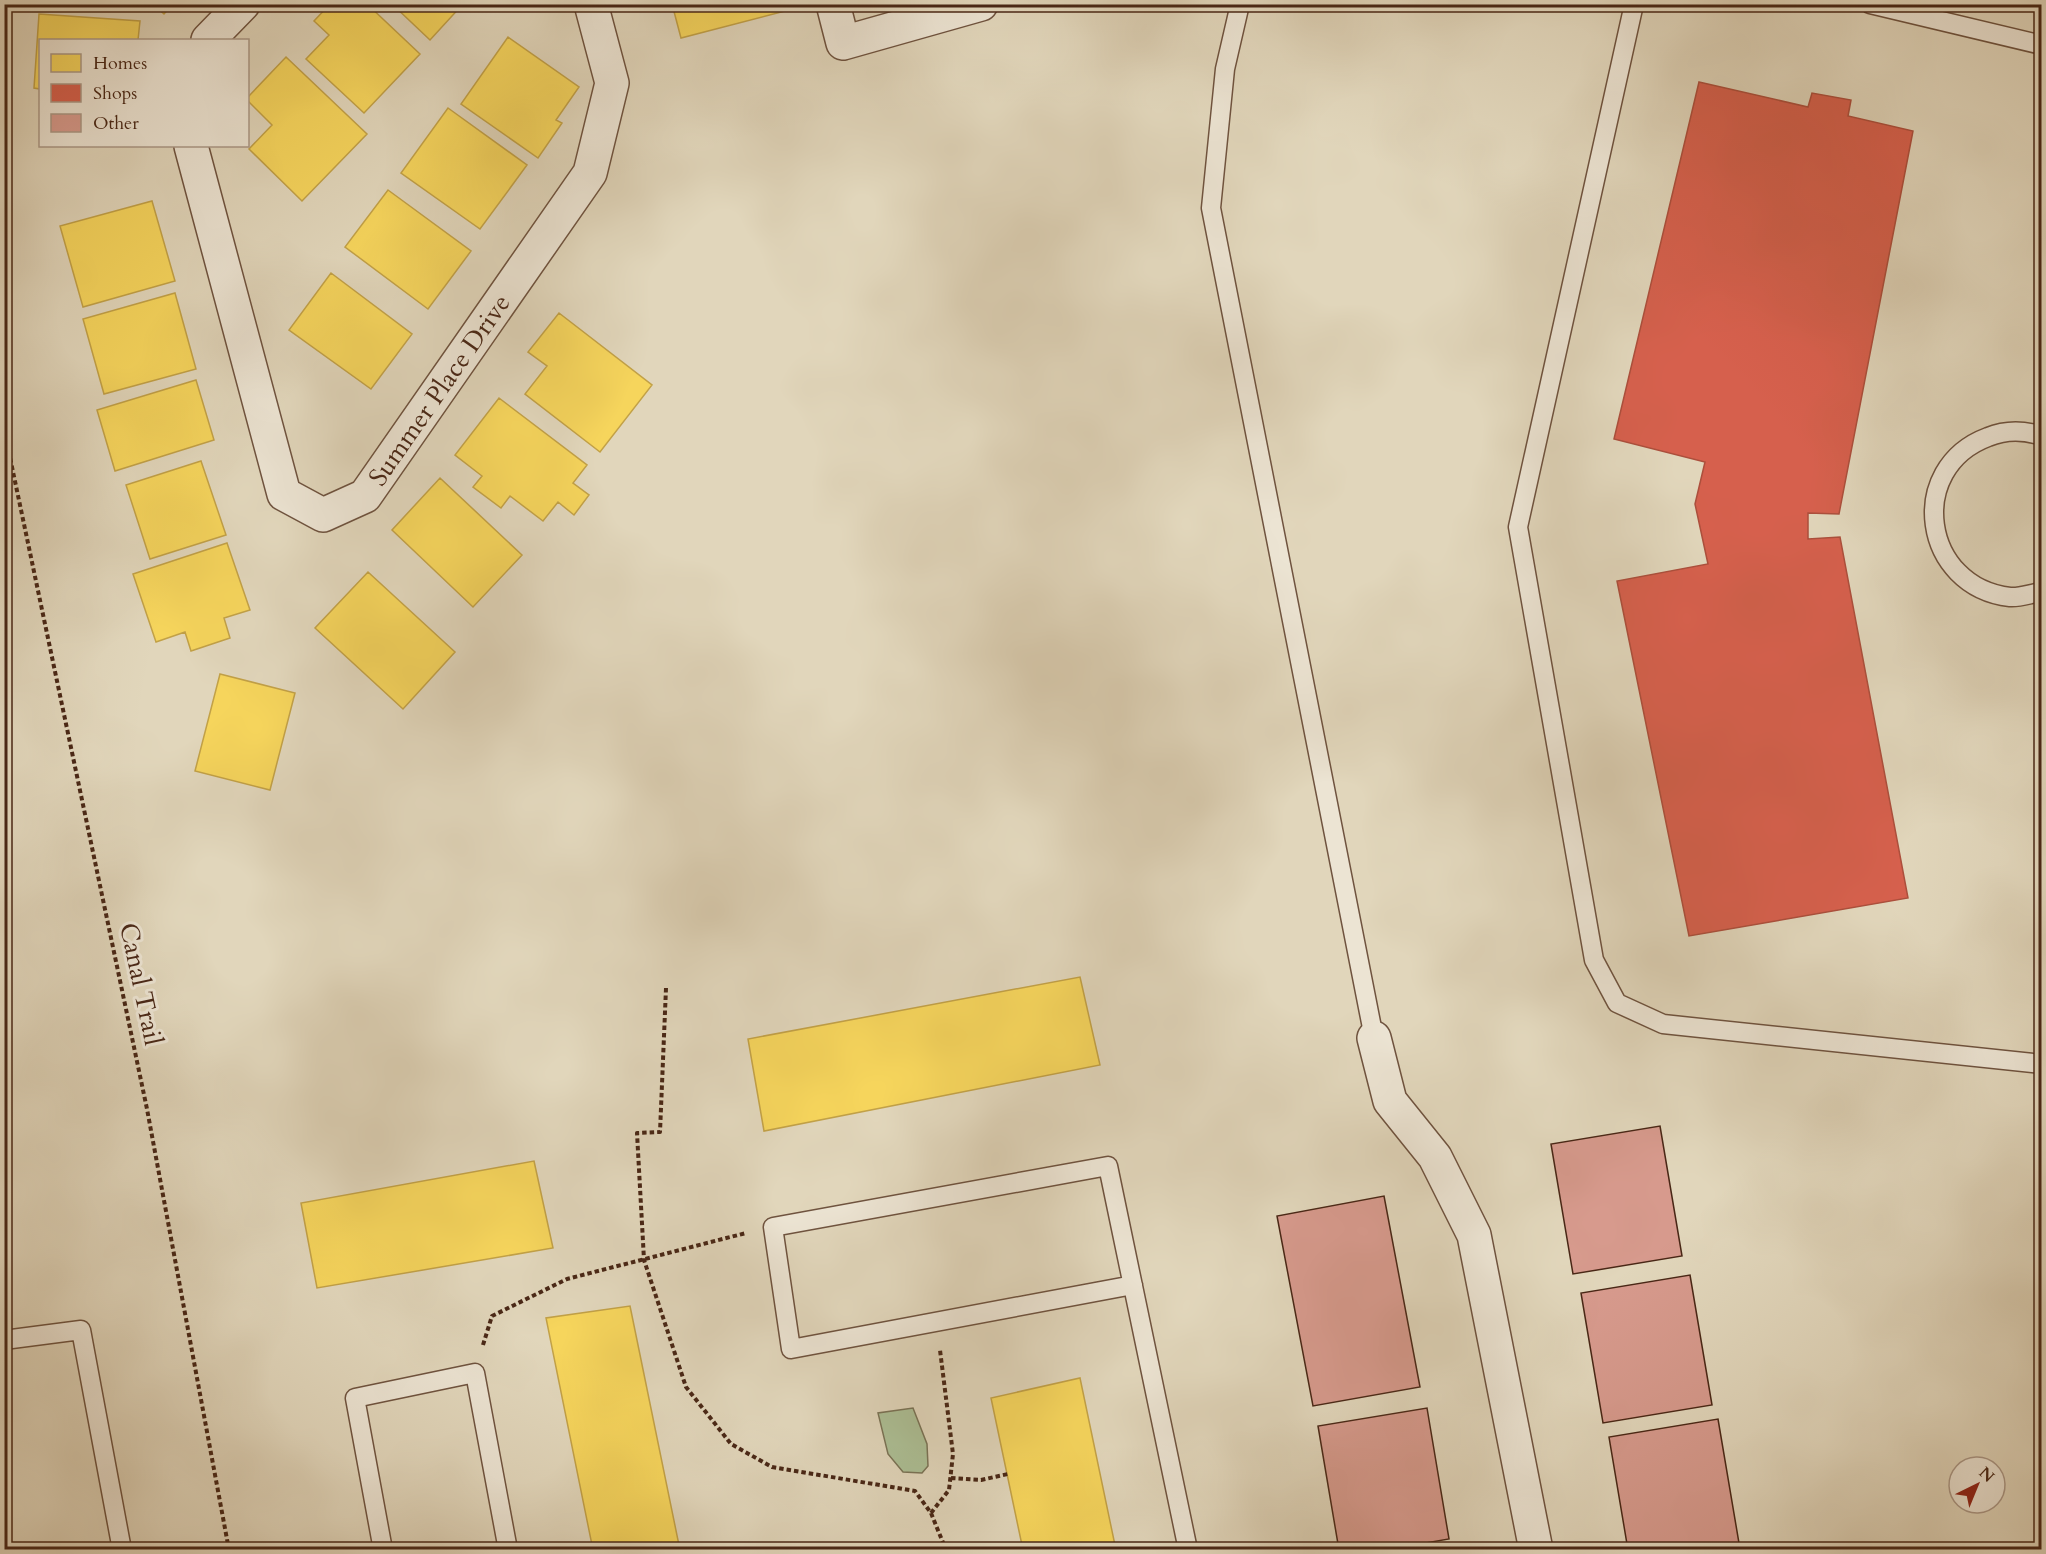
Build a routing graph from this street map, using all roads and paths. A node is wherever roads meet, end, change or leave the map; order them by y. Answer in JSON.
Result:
{"nodes":[{"id":1,"x":243,"y":4,"type":"edge"},
{"id":2,"x":591,"y":4,"type":"edge"},
{"id":3,"x":833,"y":4,"type":"edge"},
{"id":4,"x":981,"y":4,"type":"edge"},
{"id":5,"x":1240,"y":4,"type":"edge"},
{"id":6,"x":1635,"y":4,"type":"edge"},
{"id":7,"x":1870,"y":4,"type":"edge"},
{"id":8,"x":209,"y":39,"type":"edge"},
{"id":9,"x":2042,"y":45,"type":"edge"},
{"id":10,"x":191,"y":147,"type":"edge"},
{"id":11,"x":4,"y":429,"type":"edge"},
{"id":12,"x":2042,"y":436,"type":"edge"},
{"id":13,"x":2042,"y":592,"type":"edge"},
{"id":14,"x":666,"y":988,"type":"dead end"},
{"id":15,"x":1374,"y":1038,"type":"joint"},
{"id":16,"x":2042,"y":1064,"type":"edge"},
{"id":17,"x":773,"y":1227,"type":"junction"},
{"id":18,"x":644,"y":1260,"type":"junction"},
{"id":19,"x":1133,"y":1286,"type":"junction"},
{"id":20,"x":937,"y":1322,"type":"junction"},
{"id":21,"x":4,"y":1340,"type":"edge"},
{"id":22,"x":475,"y":1373,"type":"junction"},
{"id":23,"x":1008,"y":1474,"type":"dead end"},
{"id":24,"x":951,"y":1478,"type":"junction"},
{"id":25,"x":932,"y":1513,"type":"junction"},
{"id":26,"x":122,"y":1550,"type":"edge"},
{"id":27,"x":229,"y":1550,"type":"edge"},
{"id":28,"x":383,"y":1550,"type":"edge"},
{"id":29,"x":508,"y":1550,"type":"edge"},
{"id":30,"x":946,"y":1550,"type":"edge"},
{"id":31,"x":1188,"y":1550,"type":"edge"},
{"id":32,"x":1536,"y":1550,"type":"edge"}],
"edges":[{"from":1,"to":8,"type":"street"},
{"from":2,"to":10,"type":"street","name":"Summer Place Drive"},
{"from":3,"to":4,"type":"street"},
{"from":5,"to":15,"type":"lane"},
{"from":6,"to":16,"type":"lane"},
{"from":7,"to":9,"type":"lane"},
{"from":11,"to":27,"type":"path","name":"Canal Trail"},
{"from":12,"to":13,"type":"lane"},
{"from":14,"to":18,"type":"path"},
{"from":15,"to":32,"type":"street"},
{"from":17,"to":18,"type":"path"},
{"from":17,"to":19,"type":"lane"},
{"from":17,"to":20,"type":"lane"},
{"from":18,"to":22,"type":"path"},
{"from":18,"to":25,"type":"path"},
{"from":19,"to":20,"type":"lane"},
{"from":19,"to":31,"type":"lane"},
{"from":20,"to":24,"type":"path"},
{"from":21,"to":26,"type":"lane"},
{"from":22,"to":28,"type":"lane"},
{"from":22,"to":29,"type":"lane"},
{"from":23,"to":24,"type":"path"},
{"from":24,"to":25,"type":"path"},
{"from":25,"to":30,"type":"path"}]}
